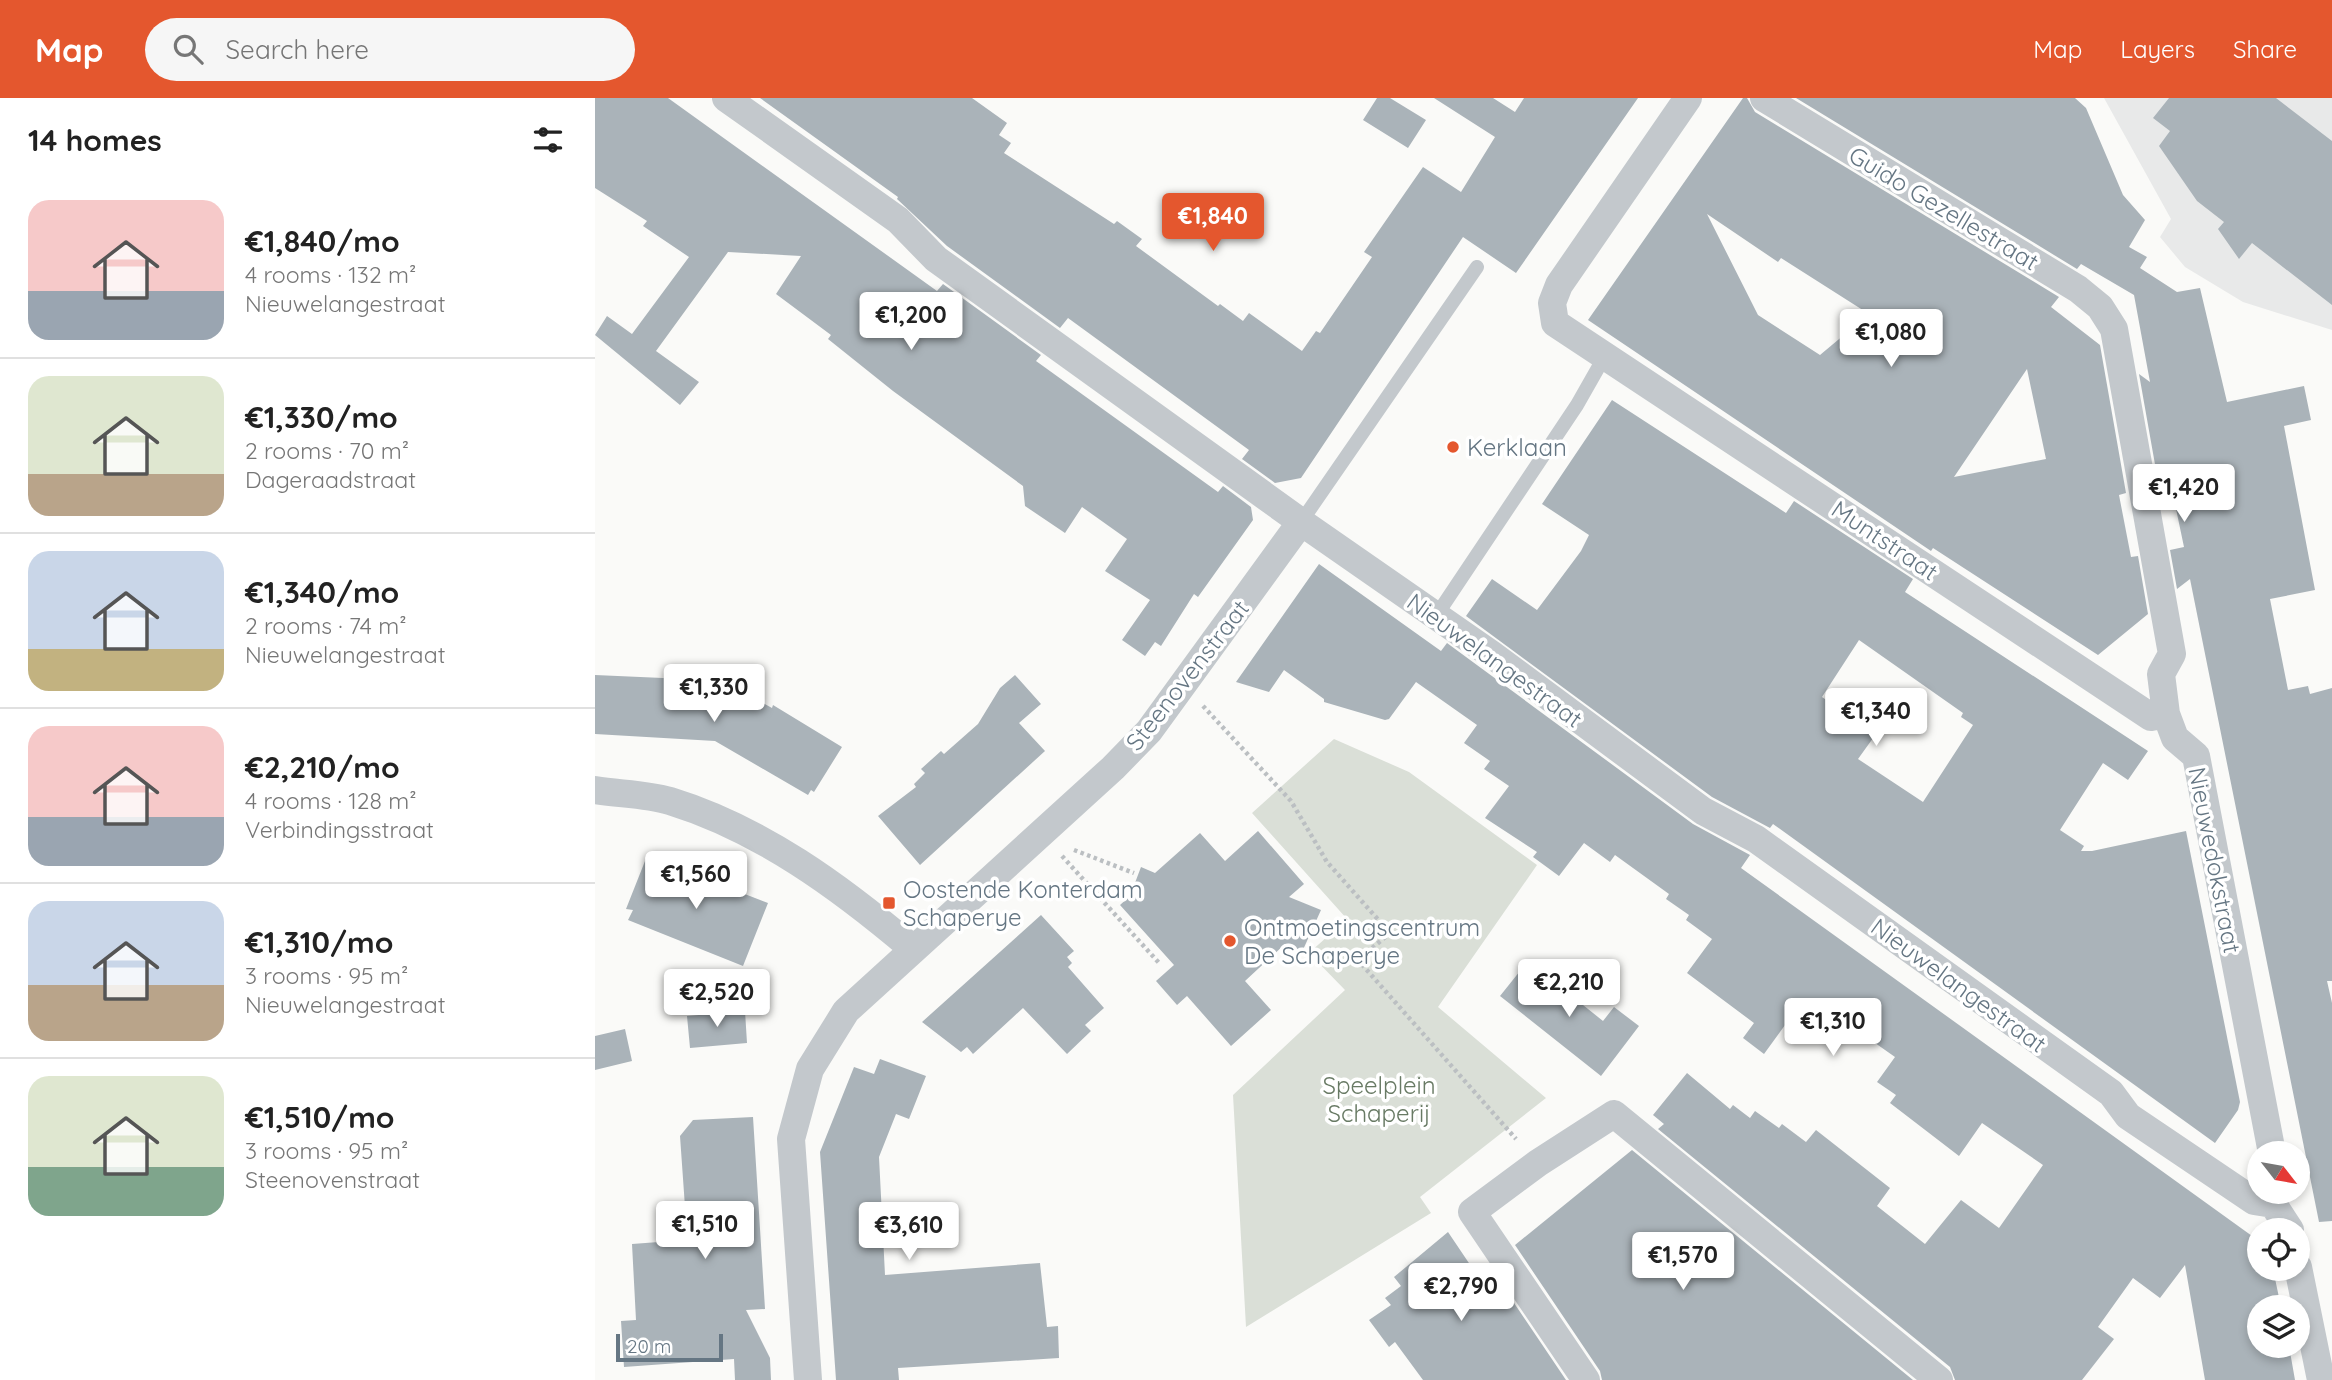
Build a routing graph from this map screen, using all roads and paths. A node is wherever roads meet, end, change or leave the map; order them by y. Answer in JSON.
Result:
{"nodes":[{"id":1,"x":726,"y":98,"type":"edge"},
{"id":2,"x":1688,"y":98,"type":"edge"},
{"id":3,"x":1764,"y":98,"type":"edge"},
{"id":4,"x":1477,"y":267,"type":"dead end"},
{"id":5,"x":2114,"y":329,"type":"joint"},
{"id":6,"x":1606,"y":354,"type":"junction"},
{"id":7,"x":1301,"y":522,"type":"junction"},
{"id":8,"x":1436,"y":616,"type":"junction"},
{"id":9,"x":1179,"y":690,"type":"junction"},
{"id":10,"x":2166,"y":714,"type":"junction"},
{"id":11,"x":595,"y":790,"type":"edge"},
{"id":12,"x":1041,"y":833,"type":"junction"},
{"id":13,"x":1064,"y":859,"type":"junction"},
{"id":14,"x":1134,"y":873,"type":"dead end"},
{"id":15,"x":912,"y":948,"type":"junction"},
{"id":16,"x":1160,"y":964,"type":"dead end"},
{"id":17,"x":2270,"y":1141,"type":"edge"},
{"id":18,"x":1538,"y":1163,"type":"junction"},
{"id":19,"x":2247,"y":1197,"type":"edge"},
{"id":20,"x":2301,"y":1281,"type":"edge"},
{"id":21,"x":808,"y":1380,"type":"edge"},
{"id":22,"x":1586,"y":1380,"type":"edge"},
{"id":23,"x":1939,"y":1380,"type":"edge"},
{"id":24,"x":2321,"y":1380,"type":"edge"}],
"edges":[{"from":1,"to":7,"type":"street","name":"Nieuwelangestraat"},
{"from":2,"to":6,"type":"street"},
{"from":3,"to":5,"type":"street","name":"Guido Gezellestraat"},
{"from":4,"to":7,"type":"lane"},
{"from":5,"to":10,"type":"street","name":"Nieuwedokstraat"},
{"from":6,"to":8,"type":"lane"},
{"from":6,"to":10,"type":"street","name":"Muntstraat"},
{"from":7,"to":8,"type":"street","name":"Nieuwelangestraat"},
{"from":7,"to":9,"type":"street","name":"Steenovenstraat"},
{"from":8,"to":19,"type":"street","name":"Nieuwelangestraat"},
{"from":9,"to":12,"type":"street","name":"Steenovenstraat"},
{"from":9,"to":18,"type":"path"},
{"from":10,"to":17,"type":"street","name":"Nieuwedokstraat"},
{"from":11,"to":15,"type":"street"},
{"from":12,"to":13,"type":"path"},
{"from":12,"to":15,"type":"street","name":"Steenovenstraat"},
{"from":13,"to":14,"type":"path"},
{"from":13,"to":16,"type":"path"},
{"from":15,"to":21,"type":"street","name":"Steenovenstraat"},
{"from":18,"to":22,"type":"street"},
{"from":18,"to":23,"type":"street"},
{"from":20,"to":24,"type":"street"}]}
